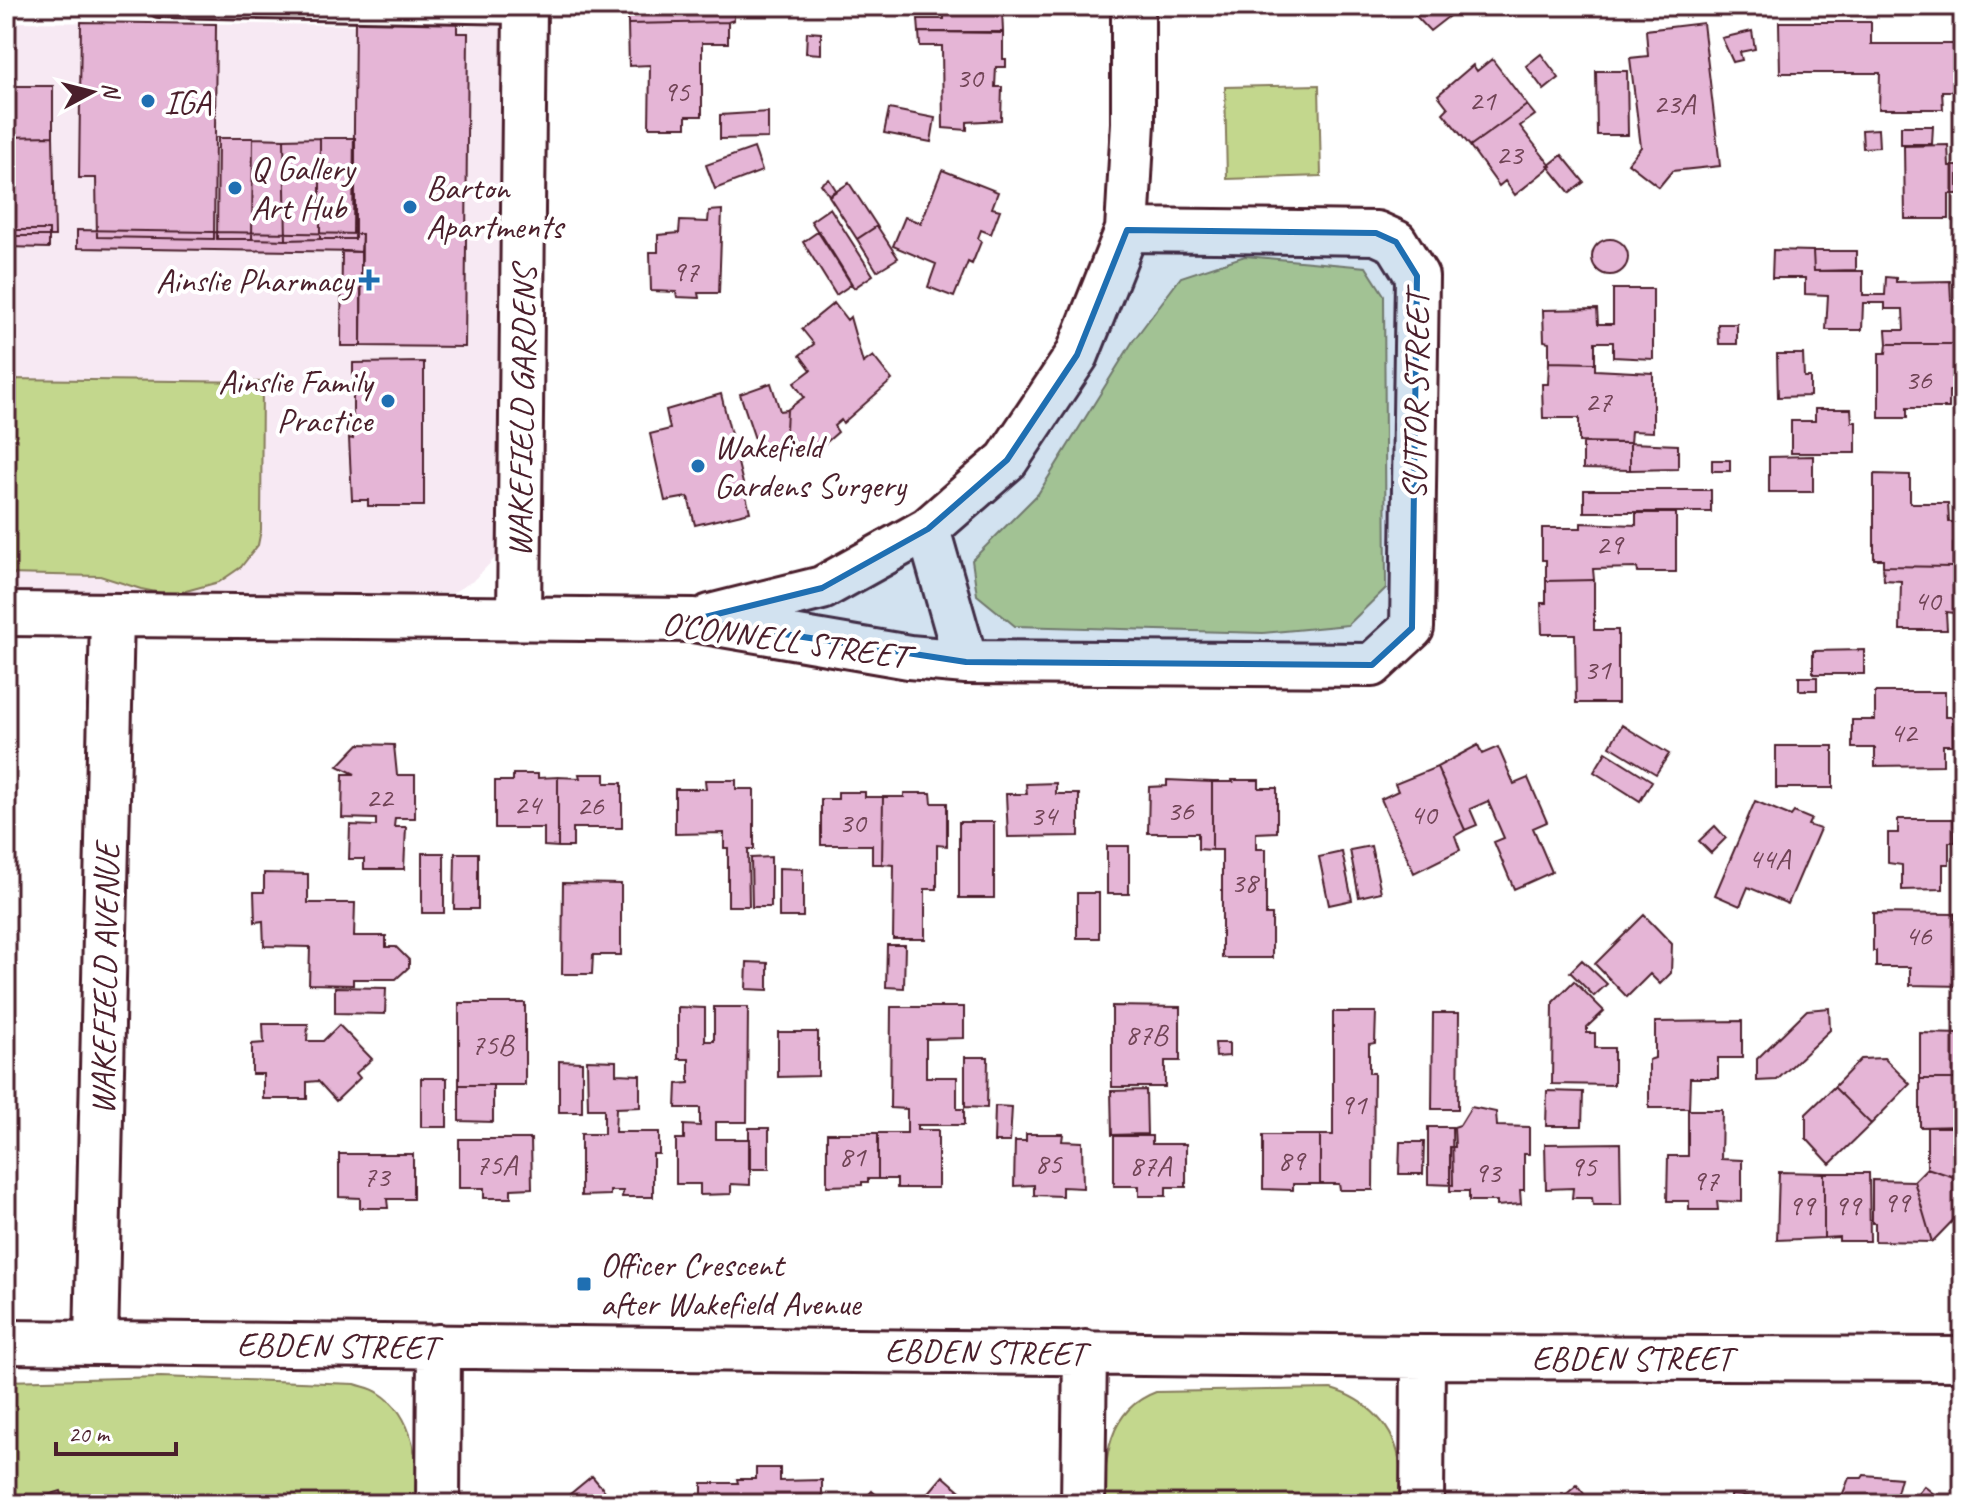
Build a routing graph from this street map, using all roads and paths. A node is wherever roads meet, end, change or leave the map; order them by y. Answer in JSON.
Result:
{"nodes":[{"id":1,"x":159,"y":6,"type":"edge"},
{"id":2,"x":1133,"y":6,"type":"edge"},
{"id":3,"x":525,"y":10,"type":"edge"},
{"id":4,"x":1127,"y":230,"type":"junction"},
{"id":5,"x":928,"y":529,"type":"junction"},
{"id":6,"x":6,"y":614,"type":"edge"},
{"id":7,"x":112,"y":615,"type":"junction"},
{"id":8,"x":519,"y":618,"type":"junction"},
{"id":9,"x":693,"y":620,"type":"junction"},
{"id":10,"x":966,"y":662,"type":"junction"},
{"id":11,"x":1372,"y":665,"type":"joint"},
{"id":12,"x":6,"y":1342,"type":"edge"},
{"id":13,"x":96,"y":1343,"type":"junction"},
{"id":14,"x":439,"y":1346,"type":"junction"},
{"id":15,"x":1085,"y":1352,"type":"junction"},
{"id":16,"x":1423,"y":1357,"type":"junction"},
{"id":17,"x":1963,"y":1359,"type":"edge"},
{"id":18,"x":438,"y":1504,"type":"edge"},
{"id":19,"x":1083,"y":1504,"type":"edge"},
{"id":20,"x":1422,"y":1504,"type":"edge"}],
"edges":[{"from":1,"to":3,"type":"lane","name":"WAKEFIELD GARDENS"},
{"from":2,"to":4,"type":"street"},
{"from":3,"to":8,"type":"street","name":"WAKEFIELD GARDENS"},
{"from":4,"to":5,"type":"street"},
{"from":4,"to":11,"type":"street","name":"SUTTOR STREET"},
{"from":5,"to":9,"type":"street"},
{"from":5,"to":10,"type":"street"},
{"from":6,"to":7,"type":"street","name":"O'CONNELL STREET"},
{"from":7,"to":8,"type":"street","name":"O'CONNELL STREET"},
{"from":7,"to":13,"type":"street","name":"WAKEFIELD AVENUE"},
{"from":8,"to":9,"type":"street","name":"O'CONNELL STREET"},
{"from":9,"to":10,"type":"street","name":"O'CONNELL STREET"},
{"from":10,"to":11,"type":"street","name":"O'CONNELL STREET"},
{"from":12,"to":13,"type":"street","name":"EBDEN STREET"},
{"from":13,"to":14,"type":"street","name":"EBDEN STREET"},
{"from":14,"to":15,"type":"street","name":"EBDEN STREET"},
{"from":14,"to":18,"type":"street"},
{"from":15,"to":16,"type":"street","name":"EBDEN STREET"},
{"from":15,"to":19,"type":"street"},
{"from":16,"to":17,"type":"street","name":"EBDEN STREET"},
{"from":16,"to":20,"type":"street"}]}
